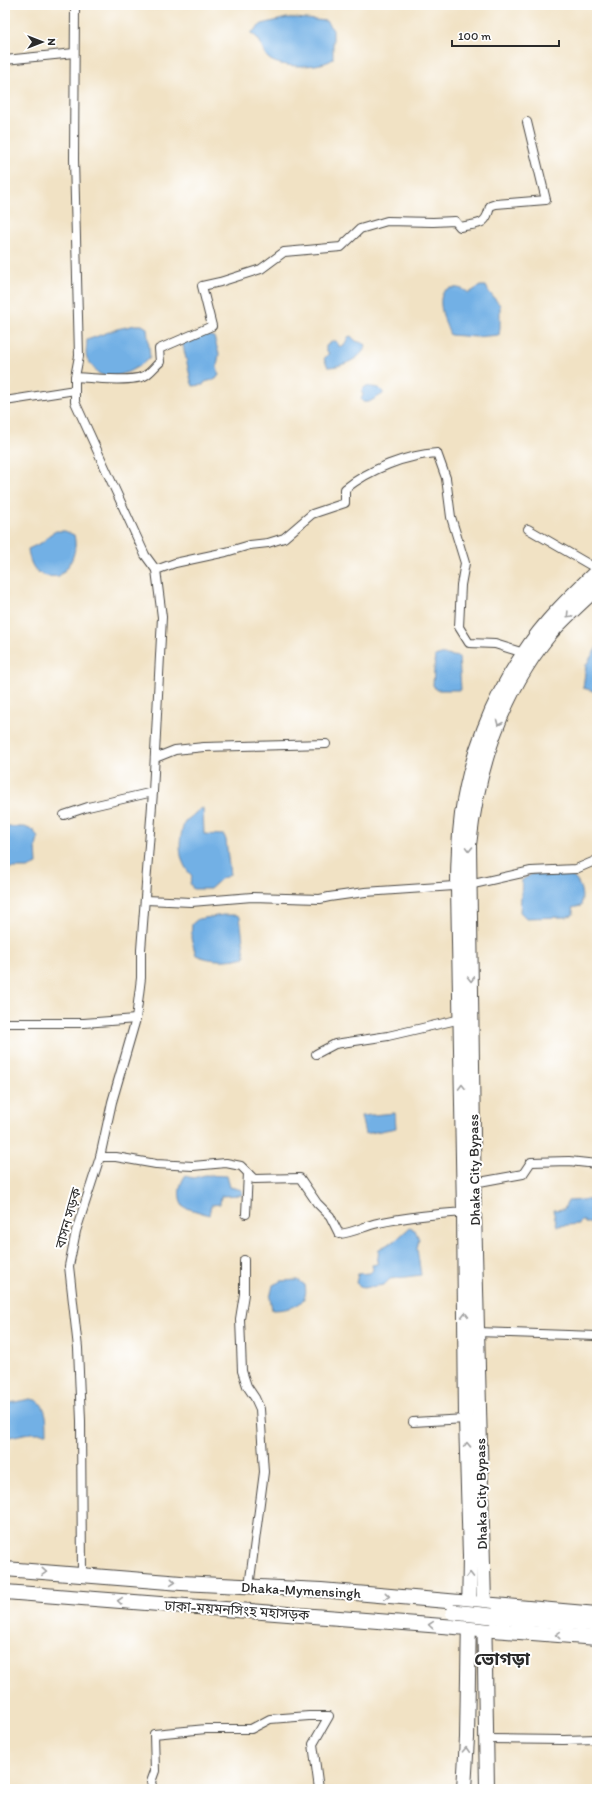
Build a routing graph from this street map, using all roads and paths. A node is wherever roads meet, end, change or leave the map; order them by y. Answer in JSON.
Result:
{"nodes":[{"id":1,"x":74,"y":5,"type":"edge"},
{"id":2,"x":74,"y":53,"type":"junction"},
{"id":3,"x":5,"y":60,"type":"edge"},
{"id":4,"x":528,"y":122,"type":"dead end"},
{"id":5,"x":75,"y":377,"type":"junction"},
{"id":6,"x":75,"y":390,"type":"junction"},
{"id":7,"x":5,"y":401,"type":"edge"},
{"id":8,"x":528,"y":529,"type":"dead end"},
{"id":9,"x":156,"y":570,"type":"junction"},
{"id":10,"x":597,"y":570,"type":"edge"},
{"id":11,"x":597,"y":588,"type":"edge"},
{"id":12,"x":524,"y":652,"type":"junction"},
{"id":13,"x":326,"y":744,"type":"dead end"},
{"id":14,"x":155,"y":758,"type":"junction"},
{"id":15,"x":153,"y":792,"type":"junction"},
{"id":16,"x":64,"y":815,"type":"dead end"},
{"id":17,"x":597,"y":860,"type":"edge"},
{"id":18,"x":463,"y":886,"type":"junction"},
{"id":19,"x":146,"y":900,"type":"junction"},
{"id":20,"x":136,"y":1019,"type":"junction"},
{"id":21,"x":460,"y":1019,"type":"junction"},
{"id":22,"x":5,"y":1024,"type":"edge"},
{"id":23,"x":316,"y":1054,"type":"dead end"},
{"id":24,"x":100,"y":1157,"type":"junction"},
{"id":25,"x":597,"y":1164,"type":"edge"},
{"id":26,"x":248,"y":1173,"type":"junction"},
{"id":27,"x":474,"y":1182,"type":"junction"},
{"id":28,"x":464,"y":1212,"type":"junction"},
{"id":29,"x":246,"y":1214,"type":"dead end"},
{"id":30,"x":244,"y":1260,"type":"dead end"},
{"id":31,"x":477,"y":1332,"type":"junction"},
{"id":32,"x":597,"y":1336,"type":"edge"},
{"id":33,"x":466,"y":1419,"type":"junction"},
{"id":34,"x":413,"y":1422,"type":"dead end"},
{"id":35,"x":5,"y":1569,"type":"edge"},
{"id":36,"x":82,"y":1574,"type":"junction"},
{"id":37,"x":250,"y":1587,"type":"junction"},
{"id":38,"x":5,"y":1592,"type":"edge"},
{"id":39,"x":470,"y":1603,"type":"junction"},
{"id":40,"x":488,"y":1610,"type":"junction"},
{"id":41,"x":453,"y":1612,"type":"dead end"},
{"id":42,"x":597,"y":1614,"type":"edge"},
{"id":43,"x":597,"y":1624,"type":"edge"},
{"id":44,"x":470,"y":1628,"type":"junction"},
{"id":45,"x":484,"y":1629,"type":"junction"},
{"id":46,"x":597,"y":1638,"type":"edge"},
{"id":47,"x":486,"y":1739,"type":"junction"},
{"id":48,"x":597,"y":1739,"type":"edge"},
{"id":49,"x":153,"y":1789,"type":"edge"},
{"id":50,"x":319,"y":1789,"type":"edge"},
{"id":51,"x":464,"y":1789,"type":"edge"},
{"id":52,"x":487,"y":1789,"type":"edge"}],
"edges":[{"from":1,"to":2,"type":"street"},
{"from":2,"to":3,"type":"street"},
{"from":2,"to":5,"type":"street"},
{"from":4,"to":5,"type":"street"},
{"from":5,"to":6,"type":"street"},
{"from":6,"to":7,"type":"street"},
{"from":6,"to":9,"type":"street"},
{"from":8,"to":10,"type":"street"},
{"from":9,"to":12,"type":"street"},
{"from":9,"to":14,"type":"street","name":"বাসন সড়ক"},
{"from":10,"to":12,"type":"highway"},
{"from":11,"to":18,"type":"highway","name":"Dhaka City Bypass","one_way":true},
{"from":12,"to":18,"type":"highway"},
{"from":13,"to":14,"type":"street"},
{"from":14,"to":15,"type":"street","name":"বাসন সড়ক"},
{"from":15,"to":16,"type":"street"},
{"from":15,"to":19,"type":"street","name":"বাসন সড়ক"},
{"from":17,"to":18,"type":"street"},
{"from":18,"to":19,"type":"street"},
{"from":18,"to":21,"type":"highway"},
{"from":18,"to":27,"type":"highway","name":"Dhaka City Bypass","one_way":true},
{"from":19,"to":20,"type":"street","name":"বাসন সড়ক"},
{"from":20,"to":22,"type":"street"},
{"from":20,"to":24,"type":"street","name":"বাসন সড়ক"},
{"from":21,"to":23,"type":"street"},
{"from":28,"to":21,"type":"highway","one_way":true},
{"from":24,"to":26,"type":"street"},
{"from":24,"to":36,"type":"street","name":"বাসন সড়ক"},
{"from":25,"to":27,"type":"street"},
{"from":26,"to":28,"type":"street"},
{"from":26,"to":29,"type":"street"},
{"from":27,"to":31,"type":"highway","name":"Dhaka City Bypass"},
{"from":33,"to":28,"type":"highway","one_way":true},
{"from":30,"to":37,"type":"street"},
{"from":31,"to":32,"type":"street"},
{"from":31,"to":40,"type":"highway","name":"Dhaka City Bypass"},
{"from":33,"to":34,"type":"street"},
{"from":39,"to":33,"type":"highway","one_way":true},
{"from":35,"to":36,"type":"highway","name":"Dhaka-Mymensingh","one_way":true},
{"from":36,"to":37,"type":"highway","name":"Dhaka-Mymensingh","one_way":true},
{"from":37,"to":39,"type":"highway","name":"Dhaka-Mymensingh","one_way":true},
{"from":44,"to":38,"type":"highway","name":"ঢাকা-ময়মনসিংহ মহাসড়ক","one_way":true},
{"from":39,"to":40,"type":"highway","name":"Dhaka-Mymensingh"},
{"from":39,"to":44,"type":"highway"},
{"from":40,"to":41,"type":"highway","bridge":true},
{"from":40,"to":42,"type":"highway","name":"Dhaka-Mymensingh"},
{"from":40,"to":43,"type":"highway"},
{"from":40,"to":45,"type":"highway","name":"Dhaka City Bypass"},
{"from":44,"to":45,"type":"highway"},
{"from":51,"to":44,"type":"highway","one_way":true},
{"from":46,"to":45,"type":"highway","one_way":true},
{"from":45,"to":47,"type":"highway","name":"Dhaka City Bypass"},
{"from":47,"to":48,"type":"street"},
{"from":47,"to":52,"type":"highway","name":"Dhaka City Bypass"},
{"from":49,"to":50,"type":"street"}]}
